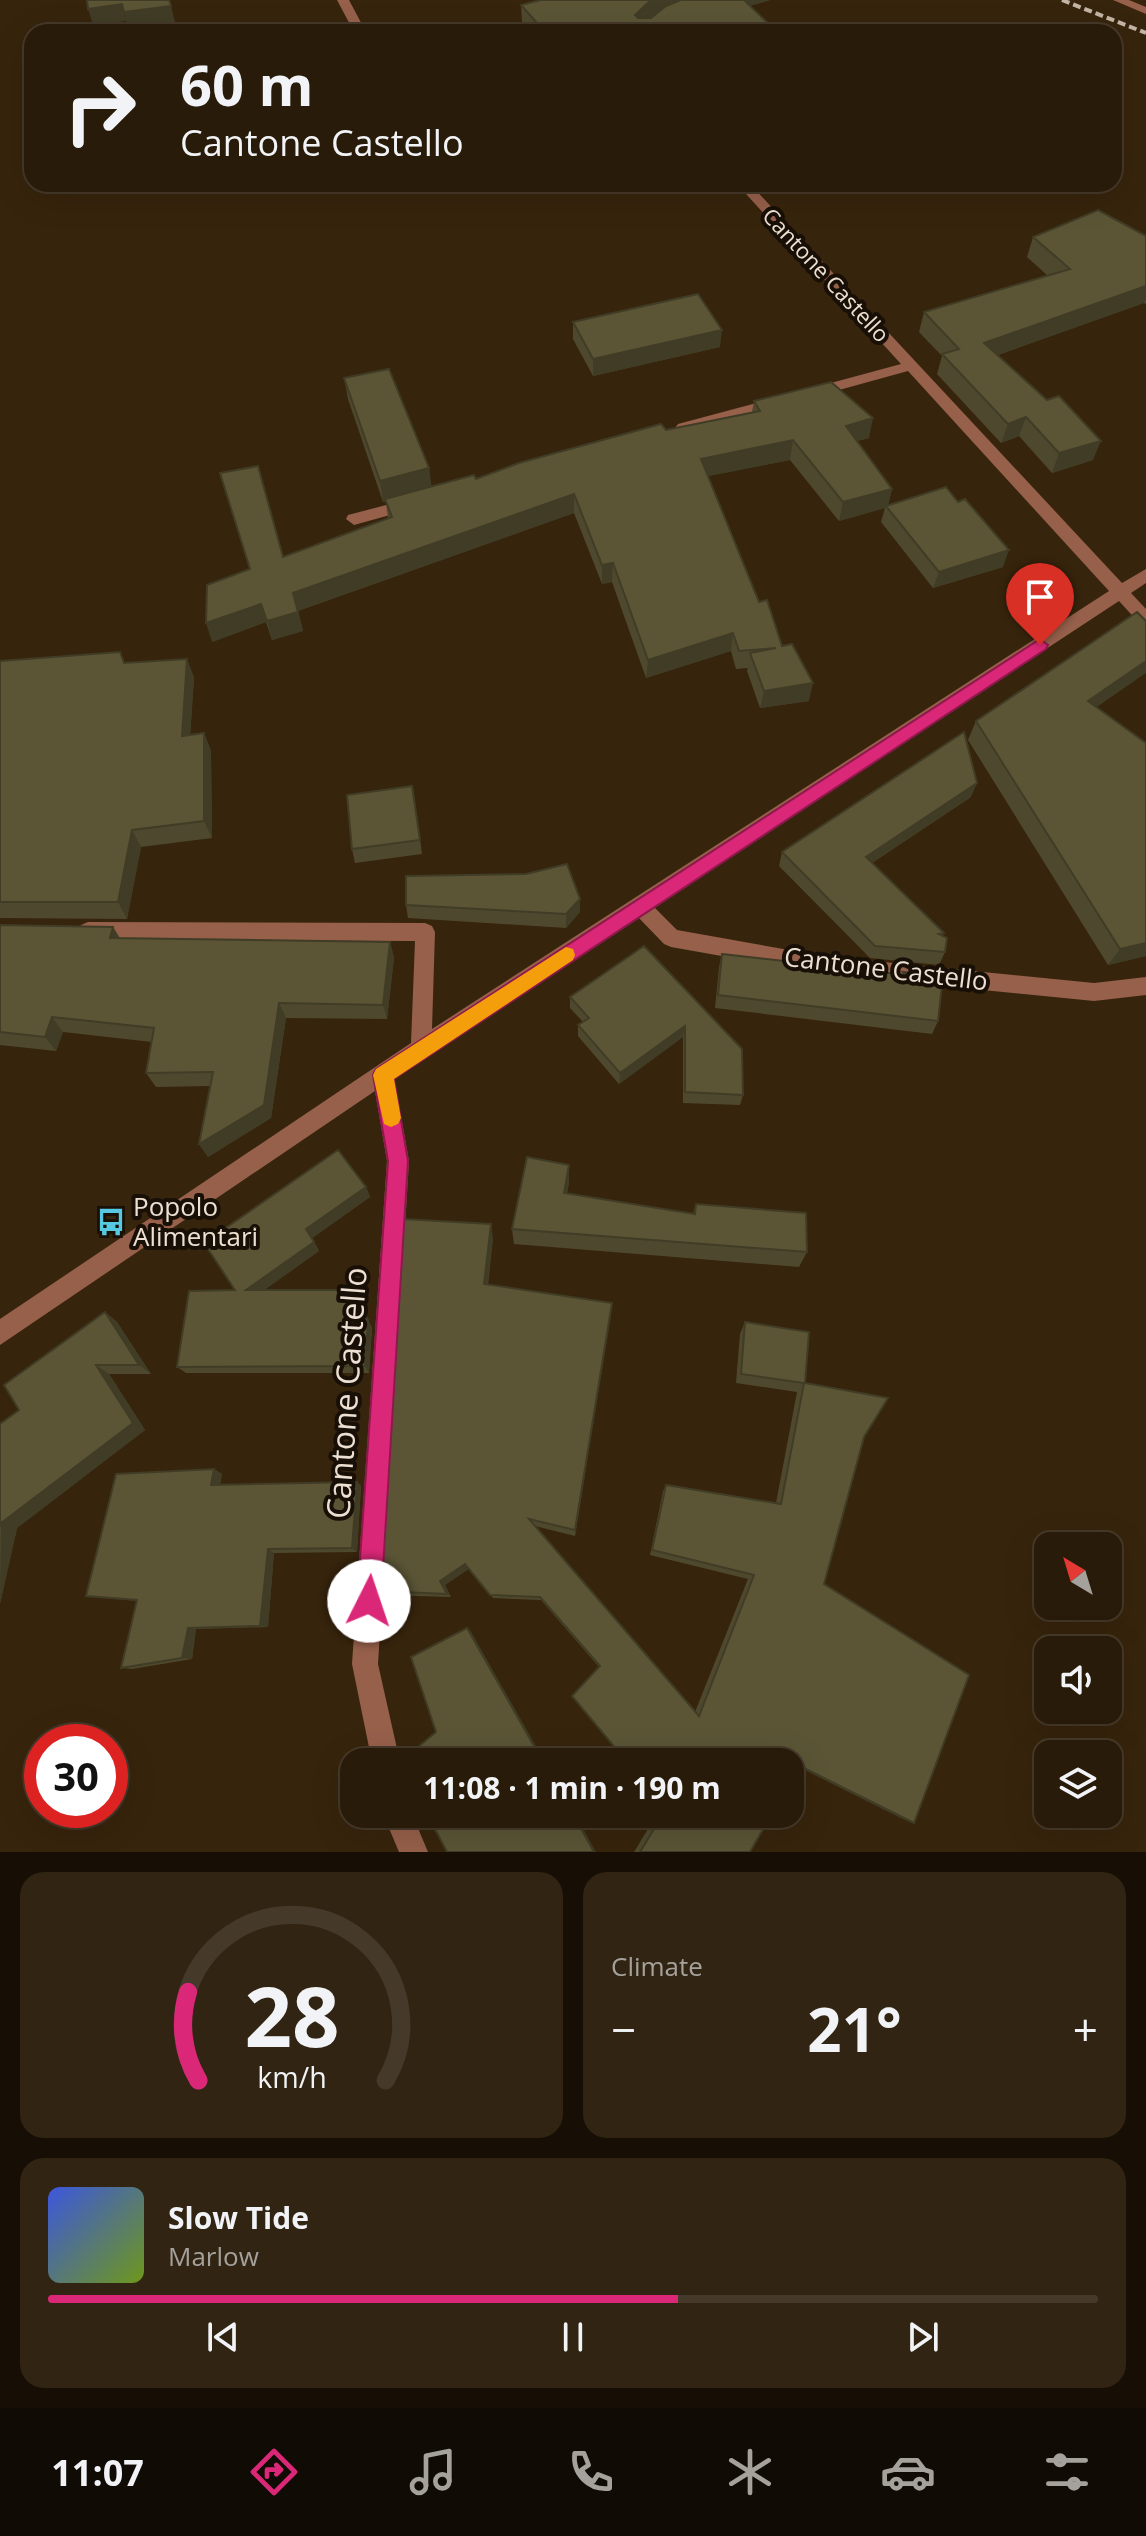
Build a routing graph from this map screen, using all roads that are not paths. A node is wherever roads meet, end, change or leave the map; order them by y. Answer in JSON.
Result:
{"nodes":[{"id":1,"x":343,"y":0,"type":"edge"},
{"id":2,"x":1119,"y":0,"type":"edge"},
{"id":3,"x":1146,"y":11,"type":"edge"},
{"id":4,"x":356,"y":24,"type":"edge"},
{"id":5,"x":750,"y":192,"type":"edge"},
{"id":6,"x":910,"y":366,"type":"junction"},
{"id":7,"x":670,"y":432,"type":"edge"},
{"id":8,"x":429,"y":498,"type":"edge"},
{"id":9,"x":354,"y":519,"type":"dead end"},
{"id":10,"x":1146,"y":575,"type":"edge"},
{"id":11,"x":1120,"y":593,"type":"junction"},
{"id":12,"x":1146,"y":620,"type":"edge"},
{"id":13,"x":641,"y":907,"type":"junction"},
{"id":14,"x":63,"y":930,"type":"edge"},
{"id":15,"x":1146,"y":986,"type":"edge"},
{"id":16,"x":421,"y":1048,"type":"junction"},
{"id":17,"x":383,"y":1075,"type":"junction"},
{"id":18,"x":0,"y":1333,"type":"edge"},
{"id":19,"x":383,"y":1748,"type":"edge"},
{"id":20,"x":403,"y":1828,"type":"edge"},
{"id":21,"x":414,"y":1852,"type":"edge"}],
"edges":[{"from":1,"to":4,"type":"street"},
{"from":2,"to":3,"type":"street"},
{"from":5,"to":6,"type":"street","name":"Cantone Castello"},
{"from":6,"to":7,"type":"street","name":"Cantone Castello"},
{"from":6,"to":11,"type":"street","name":"Cantone Castello"},
{"from":8,"to":9,"type":"street"},
{"from":10,"to":11,"type":"street"},
{"from":11,"to":12,"type":"street","name":"Cantone Castello"},
{"from":11,"to":13,"type":"street"},
{"from":13,"to":15,"type":"street","name":"Cantone Castello"},
{"from":13,"to":16,"type":"street"},
{"from":14,"to":16,"type":"street"},
{"from":16,"to":17,"type":"street"},
{"from":17,"to":18,"type":"street"},
{"from":17,"to":19,"type":"street","name":"Cantone Castello"},
{"from":20,"to":21,"type":"street"}]}
